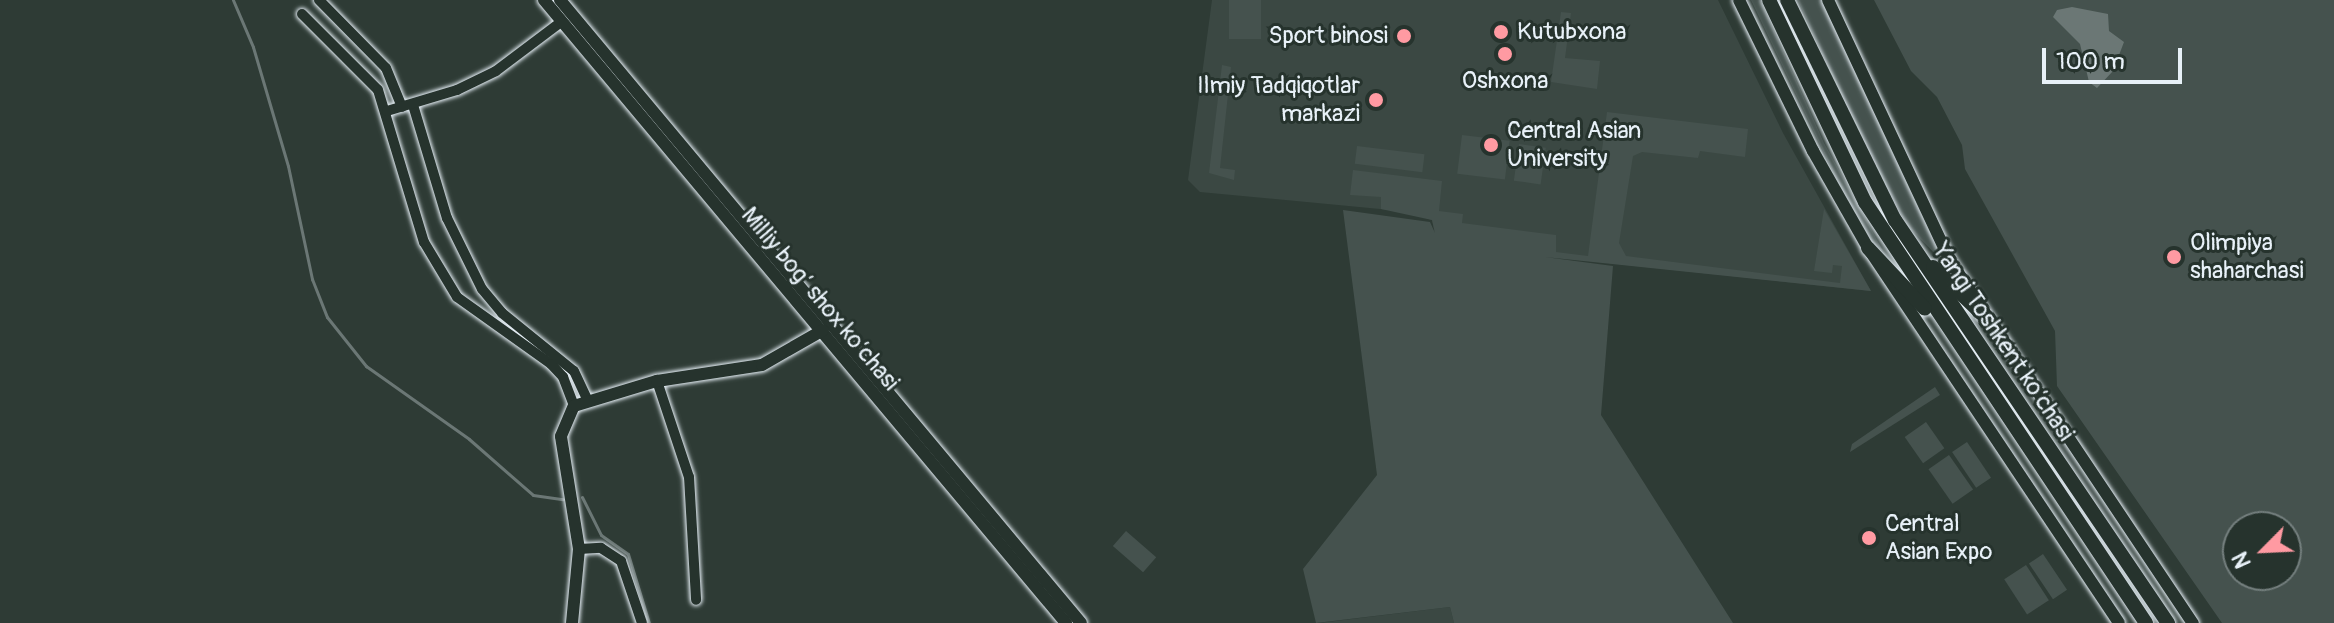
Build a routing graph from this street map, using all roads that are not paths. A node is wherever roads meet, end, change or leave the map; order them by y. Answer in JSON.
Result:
{"nodes":[{"id":1,"x":319,"y":0,"type":"edge"},
{"id":2,"x":544,"y":0,"type":"edge"},
{"id":3,"x":560,"y":0,"type":"edge"},
{"id":4,"x":1739,"y":0,"type":"edge"},
{"id":5,"x":1769,"y":0,"type":"edge"},
{"id":6,"x":1787,"y":0,"type":"edge"},
{"id":7,"x":1828,"y":0,"type":"edge"},
{"id":8,"x":302,"y":14,"type":"dead end"},
{"id":9,"x":561,"y":22,"type":"junction"},
{"id":10,"x":408,"y":106,"type":"junction"},
{"id":11,"x":387,"y":111,"type":"junction"},
{"id":12,"x":646,"y":115,"type":"junction"},
{"id":13,"x":1912,"y":247,"type":"junction"},
{"id":14,"x":1868,"y":248,"type":"junction"},
{"id":15,"x":1986,"y":318,"type":"junction"},
{"id":16,"x":824,"y":330,"type":"junction"},
{"id":17,"x":1953,"y":339,"type":"junction"},
{"id":18,"x":657,"y":381,"type":"junction"},
{"id":19,"x":587,"y":399,"type":"junction"},
{"id":20,"x":574,"y":406,"type":"junction"},
{"id":21,"x":579,"y":549,"type":"junction"},
{"id":22,"x":696,"y":600,"type":"dead end"},
{"id":23,"x":572,"y":623,"type":"edge"},
{"id":24,"x":642,"y":623,"type":"edge"},
{"id":25,"x":1066,"y":623,"type":"edge"},
{"id":26,"x":1081,"y":623,"type":"edge"},
{"id":27,"x":2119,"y":623,"type":"edge"},
{"id":28,"x":2146,"y":623,"type":"edge"},
{"id":29,"x":2168,"y":623,"type":"edge"},
{"id":30,"x":2193,"y":623,"type":"edge"}],
"edges":[{"from":1,"to":10,"type":"street"},
{"from":2,"to":9,"type":"main road","name":"Milliy bog‘ shox ko‘chasi"},
{"from":3,"to":12,"type":"main road","name":"Milliy bog‘ shox ko‘chasi"},
{"from":4,"to":14,"type":"main road"},
{"from":5,"to":17,"type":"highway","name":"Yangi Toshkent ko‘chasi"},
{"from":6,"to":13,"type":"highway","name":"Yangi Toshkent ko‘chasi"},
{"from":7,"to":15,"type":"main road"},
{"from":8,"to":11,"type":"street"},
{"from":9,"to":10,"type":"street"},
{"from":9,"to":12,"type":"main road","name":"Milliy bog‘ shox ko‘chasi"},
{"from":10,"to":11,"type":"street"},
{"from":10,"to":19,"type":"street"},
{"from":11,"to":20,"type":"street"},
{"from":12,"to":16,"type":"main road","name":"Milliy bog‘ shox ko‘chasi"},
{"from":13,"to":15,"type":"highway"},
{"from":13,"to":29,"type":"highway","name":"Yangi Toshkent ko‘chasi"},
{"from":14,"to":17,"type":"highway"},
{"from":14,"to":27,"type":"main road"},
{"from":15,"to":30,"type":"main road"},
{"from":16,"to":18,"type":"main road"},
{"from":16,"to":25,"type":"main road","name":"Milliy bog‘ shox ko‘chasi"},
{"from":16,"to":26,"type":"main road","name":"Milliy bog‘ shox ko‘chasi"},
{"from":17,"to":28,"type":"highway","name":"Yangi Toshkent ko‘chasi"},
{"from":18,"to":19,"type":"main road"},
{"from":18,"to":22,"type":"street"},
{"from":19,"to":20,"type":"main road"},
{"from":20,"to":21,"type":"main road"},
{"from":21,"to":23,"type":"main road"},
{"from":21,"to":24,"type":"street"}]}
